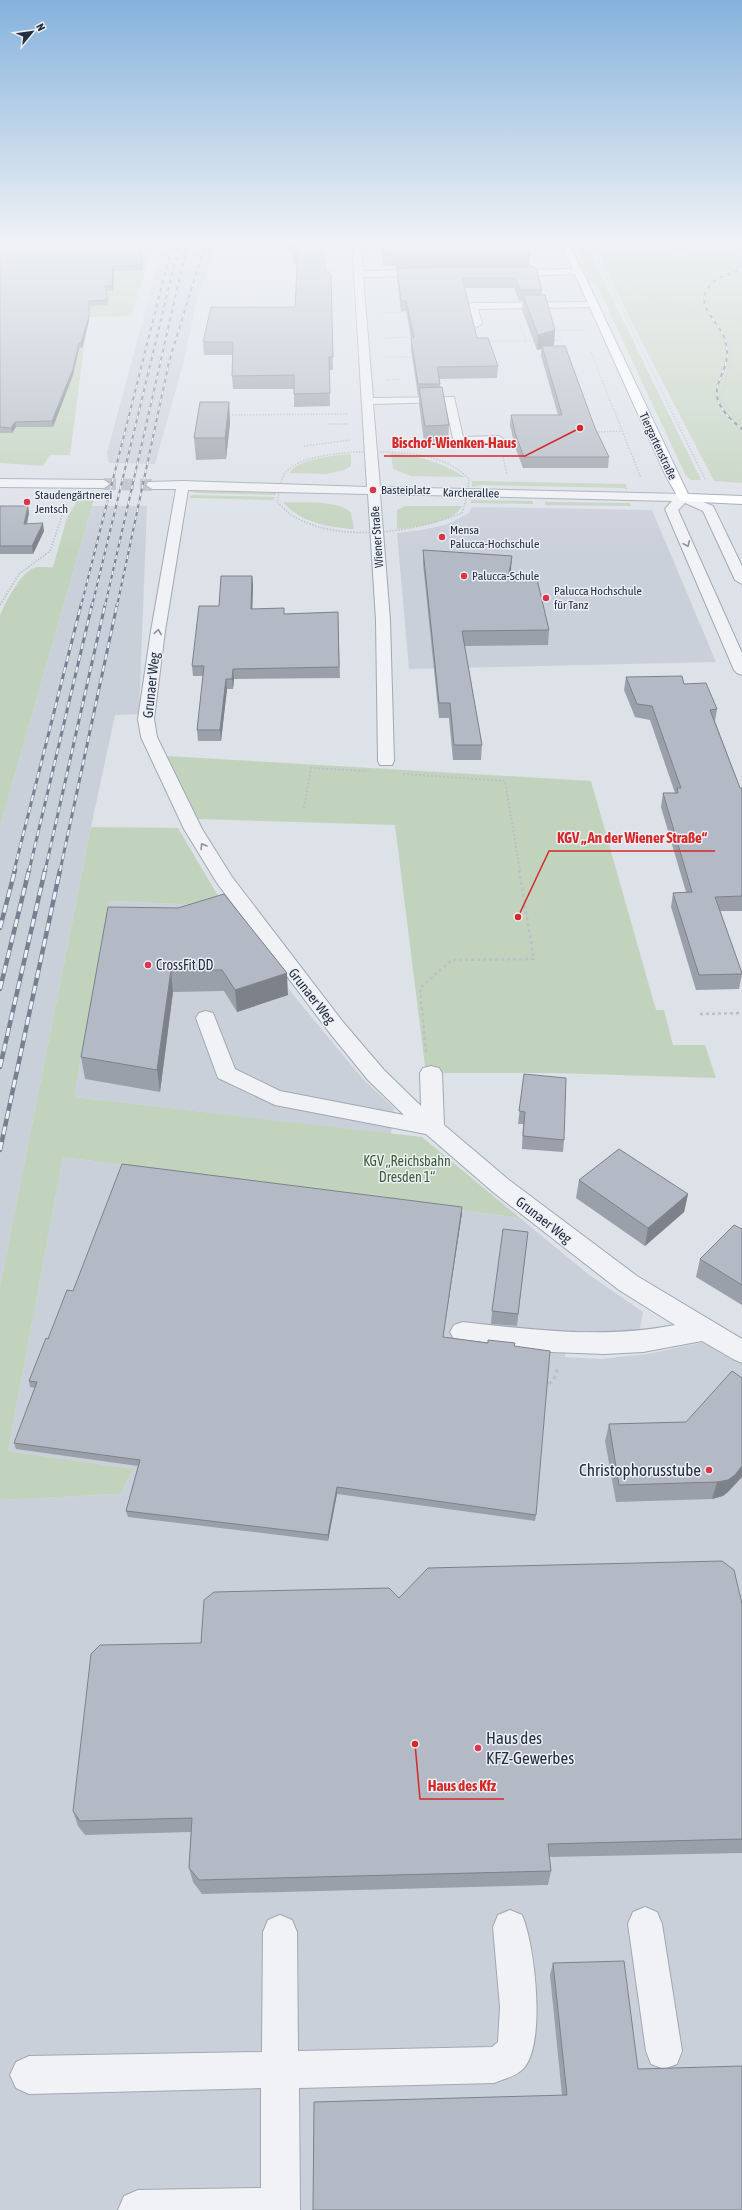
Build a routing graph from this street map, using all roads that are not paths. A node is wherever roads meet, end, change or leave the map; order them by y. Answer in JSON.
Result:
{"nodes":[{"id":1,"x":363,"y":344,"type":"edge"},
{"id":2,"x":611,"y":344,"type":"edge"},
{"id":3,"x":367,"y":401,"type":"junction"},
{"id":4,"x":499,"y":440,"type":"dead end"},
{"id":5,"x":0,"y":483,"type":"edge"},
{"id":6,"x":104,"y":484,"type":"tunnel mouth"},
{"id":7,"x":152,"y":485,"type":"tunnel mouth"},
{"id":8,"x":183,"y":485,"type":"junction"},
{"id":9,"x":374,"y":490,"type":"junction"},
{"id":10,"x":684,"y":498,"type":"junction"},
{"id":11,"x":742,"y":500,"type":"edge"},
{"id":12,"x":742,"y":580,"type":"edge"},
{"id":13,"x":742,"y":670,"type":"edge"},
{"id":14,"x":386,"y":761,"type":"dead end"},
{"id":15,"x":206,"y":1018,"type":"dead end"},
{"id":16,"x":431,"y":1073,"type":"road end"},
{"id":17,"x":433,"y":1127,"type":"junction"},
{"id":18,"x":707,"y":1330,"type":"junction"},
{"id":19,"x":464,"y":1332,"type":"dead end"},
{"id":20,"x":742,"y":1352,"type":"edge"},
{"id":21,"x":645,"y":1924,"type":"dead end"},
{"id":22,"x":510,"y":1927,"type":"dead end"},
{"id":23,"x":280,"y":1932,"type":"dead end"},
{"id":24,"x":664,"y":2051,"type":"dead end"},
{"id":25,"x":279,"y":2070,"type":"junction"},
{"id":26,"x":29,"y":2075,"type":"dead end"},
{"id":27,"x":280,"y":2209,"type":"edge"},
{"id":28,"x":138,"y":2210,"type":"edge"}],
"edges":[{"from":1,"to":3,"type":"street","name":"Wiener Straße"},
{"from":2,"to":10,"type":"main road","name":"Tiergartenstraße"},
{"from":3,"to":4,"type":"street"},
{"from":3,"to":9,"type":"street","name":"Wiener Straße"},
{"from":5,"to":6,"type":"street"},
{"from":7,"to":8,"type":"street","name":"Karcherallee"},
{"from":8,"to":9,"type":"street","name":"Karcherallee"},
{"from":17,"to":8,"type":"street","name":"Grunaer Weg","one_way":true},
{"from":9,"to":10,"type":"street","name":"Karcherallee"},
{"from":9,"to":14,"type":"street","name":"Wiener Straße"},
{"from":10,"to":11,"type":"main road","name":"Karcherallee"},
{"from":10,"to":12,"type":"street"},
{"from":10,"to":13,"type":"street","one_way":true},
{"from":15,"to":17,"type":"street"},
{"from":16,"to":17,"type":"street"},
{"from":17,"to":18,"type":"street","name":"Grunaer Weg"},
{"from":18,"to":19,"type":"street"},
{"from":18,"to":20,"type":"street","name":"Grunaer Weg"},
{"from":21,"to":24,"type":"street"},
{"from":22,"to":25,"type":"street"},
{"from":23,"to":25,"type":"street"},
{"from":25,"to":26,"type":"street"},
{"from":25,"to":27,"type":"street"},
{"from":27,"to":28,"type":"street"}]}
